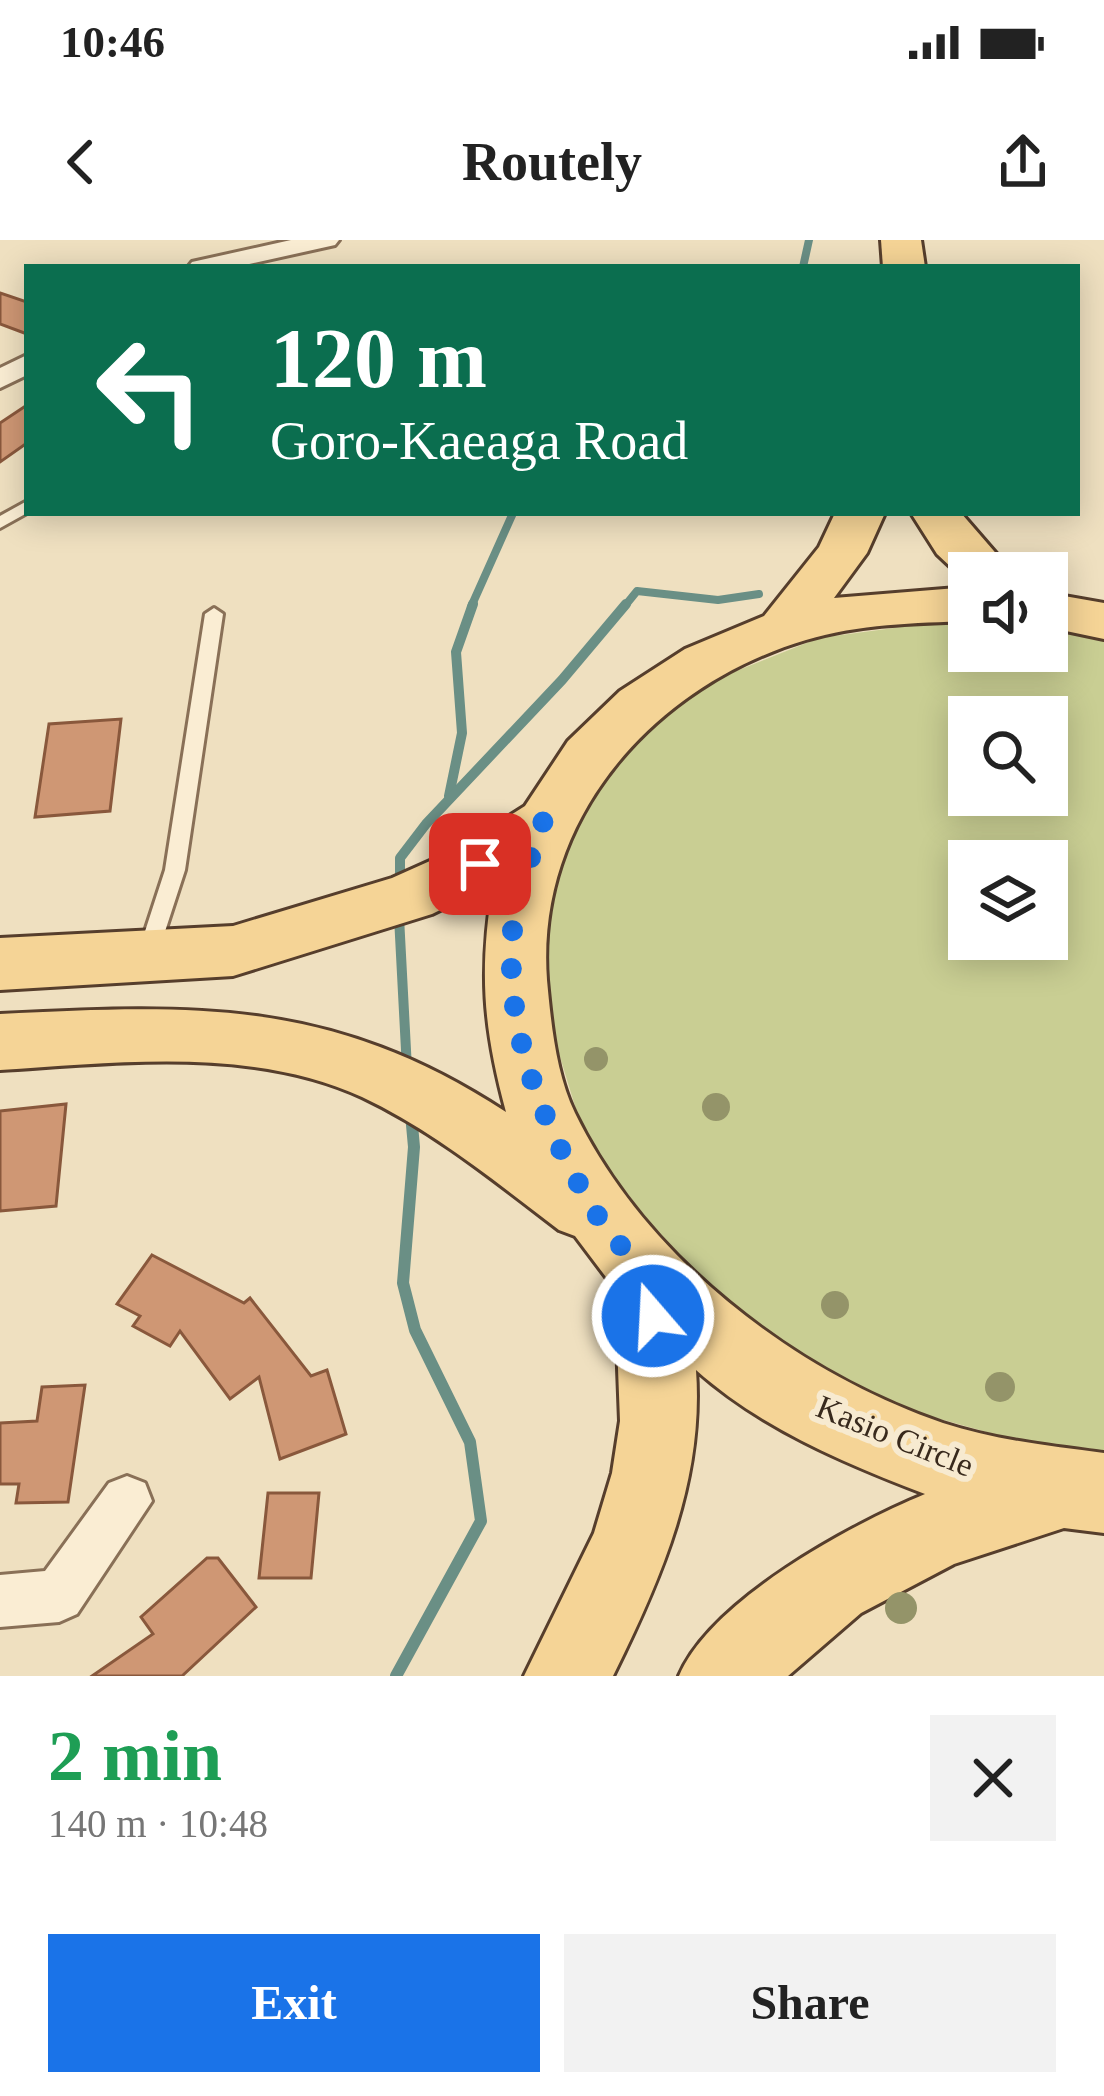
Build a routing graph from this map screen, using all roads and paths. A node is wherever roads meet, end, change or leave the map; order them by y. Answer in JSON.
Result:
{"nodes":[{"id":1,"x":326,"y":240,"type":"edge"},
{"id":2,"x":280,"y":244,"type":"edge"},
{"id":3,"x":211,"y":264,"type":"edge"},
{"id":4,"x":859,"y":516,"type":"edge"},
{"id":5,"x":938,"y":516,"type":"edge"},
{"id":6,"x":965,"y":552,"type":"edge"},
{"id":7,"x":948,"y":605,"type":"edge"},
{"id":8,"x":214,"y":614,"type":"dead end"},
{"id":9,"x":782,"y":629,"type":"junction"},
{"id":10,"x":543,"y":822,"type":"junction"},
{"id":11,"x":146,"y":957,"type":"junction"},
{"id":12,"x":0,"y":964,"type":"edge"},
{"id":13,"x":0,"y":1042,"type":"edge"},
{"id":14,"x":599,"y":1219,"type":"junction"},
{"id":15,"x":651,"y":1281,"type":"junction"},
{"id":16,"x":1081,"y":1492,"type":"edge"},
{"id":17,"x":127,"y":1501,"type":"dead end"},
{"id":18,"x":0,"y":1601,"type":"edge"},
{"id":19,"x":567,"y":1676,"type":"edge"},
{"id":20,"x":722,"y":1676,"type":"edge"}],
"edges":[{"from":1,"to":2,"type":"street"},
{"from":2,"to":3,"type":"street"},
{"from":4,"to":9,"type":"main road"},
{"from":5,"to":6,"type":"main road"},
{"from":7,"to":9,"type":"main road","name":"Kasio Circle"},
{"from":8,"to":11,"type":"lane"},
{"from":9,"to":10,"type":"main road","name":"Kasio Circle"},
{"from":10,"to":11,"type":"main road"},
{"from":10,"to":14,"type":"main road","name":"Kasio Circle"},
{"from":11,"to":12,"type":"main road"},
{"from":13,"to":14,"type":"main road"},
{"from":14,"to":15,"type":"main road","name":"Kasio Circle"},
{"from":15,"to":16,"type":"main road","name":"Kasio Circle"},
{"from":15,"to":19,"type":"main road"},
{"from":16,"to":20,"type":"main road"},
{"from":17,"to":18,"type":"street"}]}
